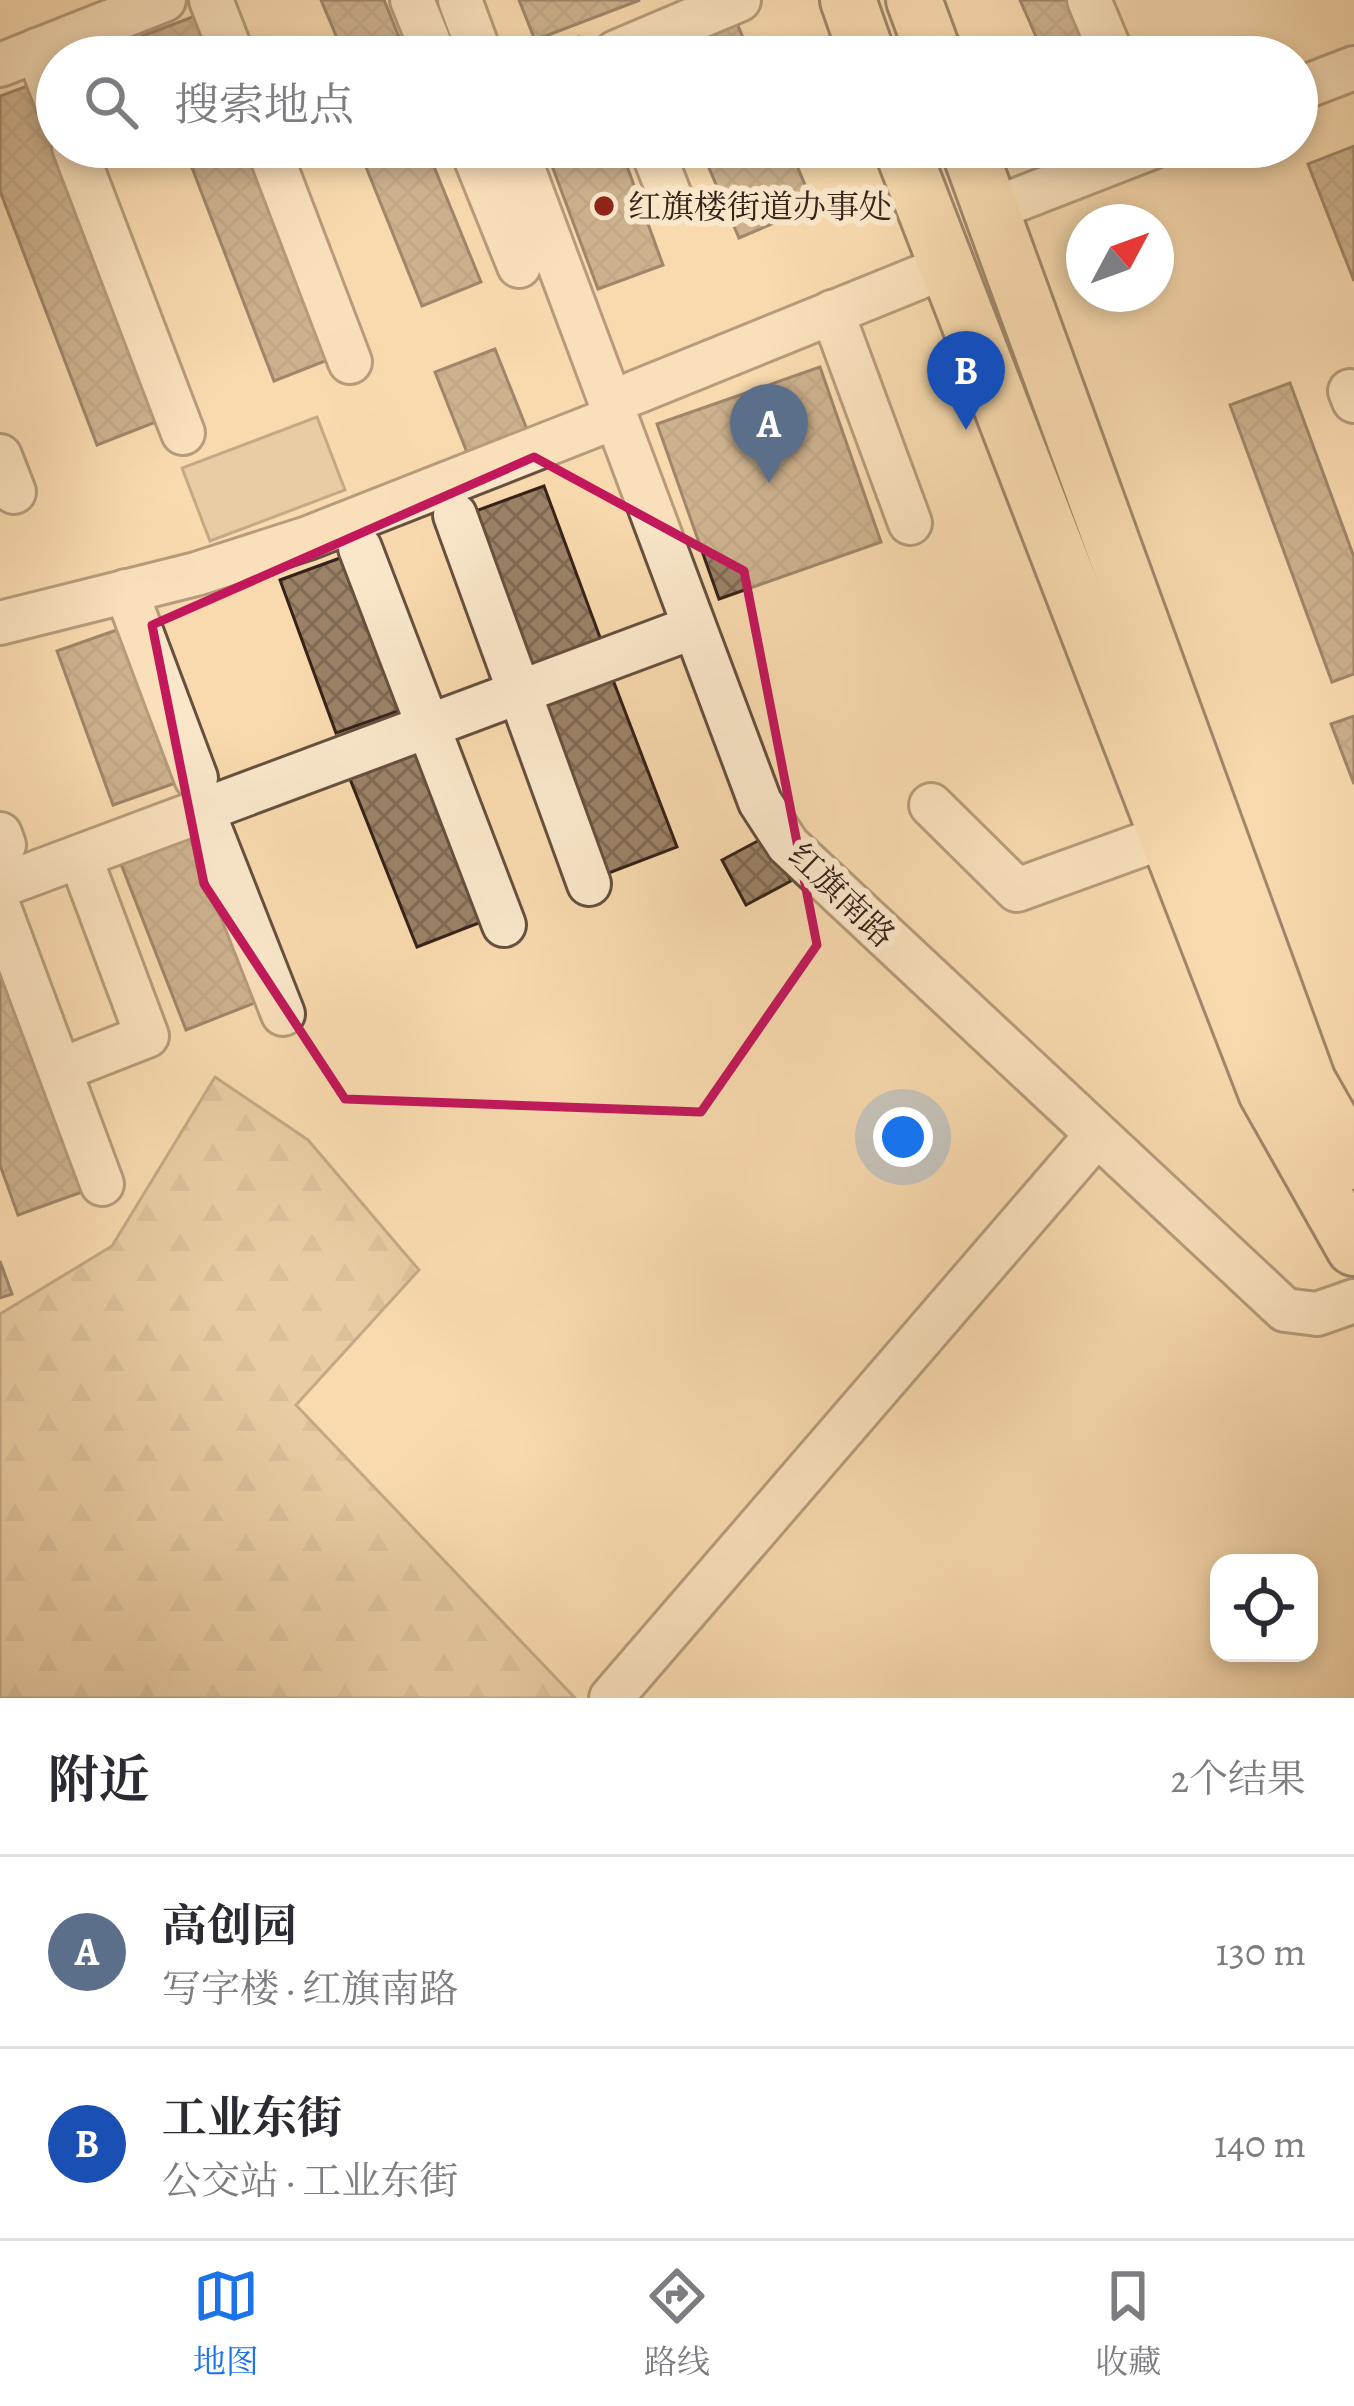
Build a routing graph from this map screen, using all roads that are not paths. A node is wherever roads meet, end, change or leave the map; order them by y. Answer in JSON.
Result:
{"nodes":[{"id":1,"x":164,"y":0,"type":"edge"},
{"id":2,"x":212,"y":0,"type":"edge"},
{"id":3,"x":412,"y":0,"type":"edge"},
{"id":4,"x":460,"y":0,"type":"edge"},
{"id":5,"x":739,"y":0,"type":"edge"},
{"id":6,"x":848,"y":0,"type":"edge"},
{"id":7,"x":914,"y":0,"type":"edge"},
{"id":8,"x":1089,"y":0,"type":"edge"},
{"id":9,"x":57,"y":36,"type":"edge"},
{"id":10,"x":225,"y":36,"type":"edge"},
{"id":11,"x":427,"y":36,"type":"edge"},
{"id":12,"x":473,"y":36,"type":"edge"},
{"id":13,"x":654,"y":36,"type":"edge"},
{"id":14,"x":861,"y":36,"type":"edge"},
{"id":15,"x":927,"y":36,"type":"edge"},
{"id":16,"x":1104,"y":36,"type":"edge"},
{"id":17,"x":12,"y":51,"type":"edge"},
{"id":18,"x":1354,"y":68,"type":"edge"},
{"id":19,"x":36,"y":79,"type":"edge"},
{"id":20,"x":1318,"y":82,"type":"edge"},
{"id":21,"x":82,"y":168,"type":"edge"},
{"id":22,"x":276,"y":168,"type":"edge"},
{"id":23,"x":479,"y":168,"type":"edge"},
{"id":24,"x":524,"y":168,"type":"edge"},
{"id":25,"x":659,"y":168,"type":"edge"},
{"id":26,"x":909,"y":168,"type":"edge"},
{"id":27,"x":976,"y":168,"type":"edge"},
{"id":28,"x":1099,"y":168,"type":"edge"},
{"id":29,"x":672,"y":201,"type":"dead end"},
{"id":30,"x":991,"y":210,"type":"junction"},
{"id":31,"x":938,"y":250,"type":"junction"},
{"id":32,"x":519,"y":266,"type":"dead end"},
{"id":33,"x":832,"y":313,"type":"junction"},
{"id":34,"x":350,"y":362,"type":"dead end"},
{"id":35,"x":625,"y":405,"type":"junction"},
{"id":36,"x":183,"y":433,"type":"dead end"},
{"id":37,"x":455,"y":515,"type":"dead end"},
{"id":38,"x":910,"y":523,"type":"dead end"},
{"id":39,"x":360,"y":548,"type":"dead end"},
{"id":40,"x":126,"y":592,"type":"junction"},
{"id":41,"x":0,"y":623,"type":"edge"},
{"id":42,"x":694,"y":627,"type":"junction"},
{"id":43,"x":520,"y":692,"type":"junction"},
{"id":44,"x":427,"y":727,"type":"junction"},
{"id":45,"x":200,"y":795,"type":"junction"},
{"id":46,"x":931,"y":805,"type":"dead end"},
{"id":47,"x":1166,"y":836,"type":"junction"},
{"id":48,"x":2,"y":855,"type":"edge"},
{"id":49,"x":80,"y":856,"type":"junction"},
{"id":50,"x":590,"y":884,"type":"dead end"},
{"id":51,"x":0,"y":910,"type":"edge"},
{"id":52,"x":504,"y":925,"type":"dead end"},
{"id":53,"x":283,"y":1013,"type":"dead end"},
{"id":54,"x":60,"y":1070,"type":"junction"},
{"id":55,"x":1345,"y":1127,"type":"edge"},
{"id":56,"x":1095,"y":1137,"type":"junction"},
{"id":57,"x":102,"y":1184,"type":"dead end"},
{"id":58,"x":1354,"y":1248,"type":"edge"},
{"id":59,"x":1354,"y":1301,"type":"edge"},
{"id":60,"x":611,"y":1698,"type":"edge"}],
"edges":[{"from":1,"to":9,"type":"street"},
{"from":2,"to":10,"type":"street"},
{"from":3,"to":11,"type":"street"},
{"from":4,"to":12,"type":"street"},
{"from":5,"to":13,"type":"street"},
{"from":6,"to":14,"type":"main road"},
{"from":7,"to":15,"type":"main road"},
{"from":8,"to":16,"type":"street"},
{"from":17,"to":19,"type":"street"},
{"from":18,"to":20,"type":"street"},
{"from":21,"to":36,"type":"street"},
{"from":22,"to":34,"type":"street"},
{"from":23,"to":32,"type":"street"},
{"from":24,"to":35,"type":"street","name":"红旗南路"},
{"from":25,"to":29,"type":"street"},
{"from":26,"to":31,"type":"main road"},
{"from":27,"to":30,"type":"main road"},
{"from":28,"to":30,"type":"street"},
{"from":30,"to":31,"type":"main road"},
{"from":30,"to":55,"type":"main road"},
{"from":31,"to":33,"type":"street"},
{"from":31,"to":47,"type":"main road"},
{"from":33,"to":35,"type":"street"},
{"from":33,"to":38,"type":"street"},
{"from":35,"to":40,"type":"street"},
{"from":35,"to":42,"type":"street","name":"红旗南路"},
{"from":37,"to":43,"type":"street"},
{"from":39,"to":44,"type":"street"},
{"from":40,"to":41,"type":"street"},
{"from":40,"to":45,"type":"street"},
{"from":42,"to":43,"type":"street"},
{"from":42,"to":56,"type":"street","name":"红旗南路"},
{"from":43,"to":44,"type":"street"},
{"from":43,"to":50,"type":"street"},
{"from":44,"to":45,"type":"street"},
{"from":44,"to":52,"type":"street"},
{"from":45,"to":49,"type":"street"},
{"from":45,"to":53,"type":"street"},
{"from":46,"to":47,"type":"street"},
{"from":47,"to":58,"type":"main road"},
{"from":48,"to":49,"type":"street"},
{"from":49,"to":54,"type":"street"},
{"from":51,"to":54,"type":"street"},
{"from":54,"to":57,"type":"street"},
{"from":56,"to":59,"type":"street","name":"红旗南路"},
{"from":56,"to":60,"type":"street"}]}
